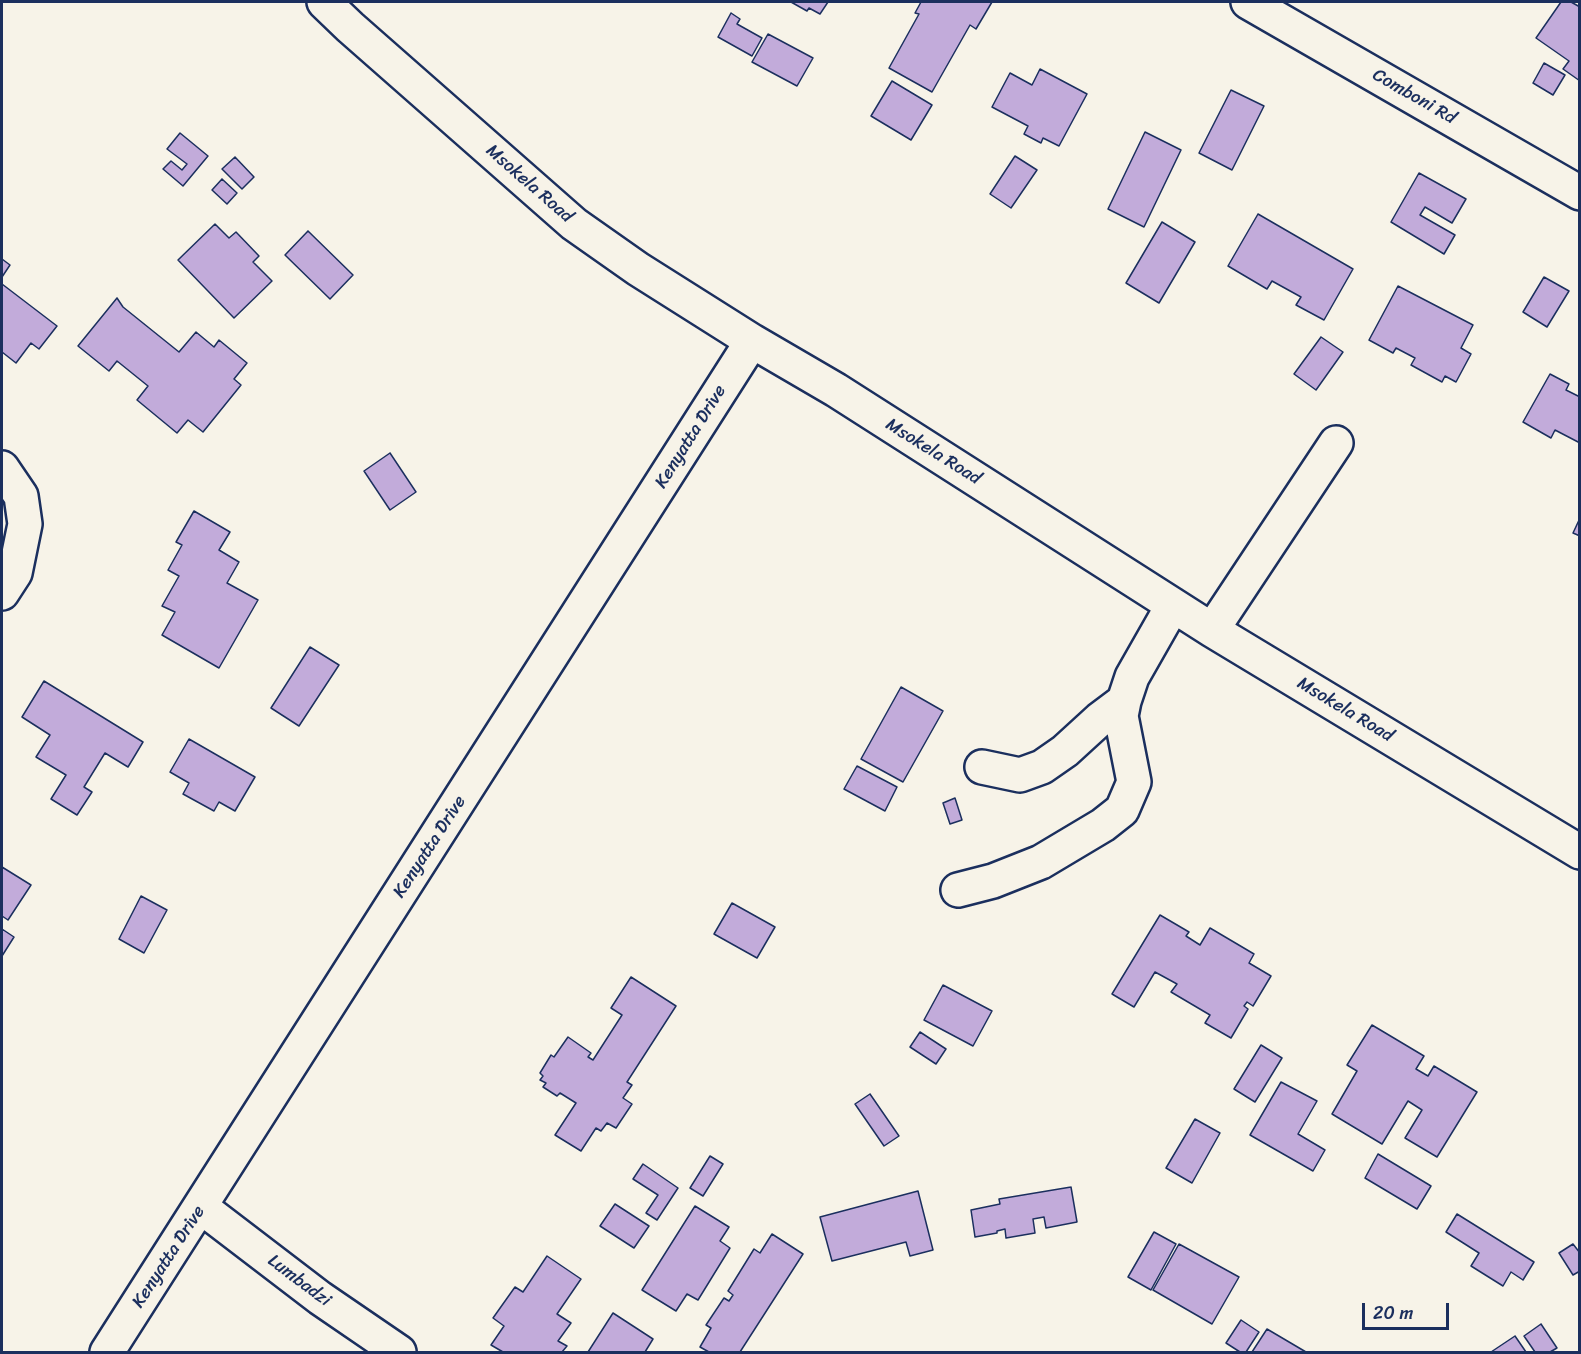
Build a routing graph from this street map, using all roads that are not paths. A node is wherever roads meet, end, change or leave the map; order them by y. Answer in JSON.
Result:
{"nodes":[{"id":1,"x":324,"y":2,"type":"edge"},
{"id":2,"x":1248,"y":2,"type":"edge"},
{"id":3,"x":1580,"y":193,"type":"edge"},
{"id":4,"x":752,"y":341,"type":"junction"},
{"id":5,"x":1336,"y":443,"type":"dead end"},
{"id":6,"x":2,"y":468,"type":"edge"},
{"id":7,"x":2,"y":593,"type":"edge"},
{"id":8,"x":1173,"y":605,"type":"junction"},
{"id":9,"x":1212,"y":630,"type":"junction"},
{"id":10,"x":1124,"y":701,"type":"junction"},
{"id":11,"x":982,"y":767,"type":"dead end"},
{"id":12,"x":1580,"y":852,"type":"edge"},
{"id":13,"x":958,"y":890,"type":"dead end"},
{"id":14,"x":201,"y":1207,"type":"junction"},
{"id":15,"x":107,"y":1353,"type":"edge"},
{"id":16,"x":399,"y":1353,"type":"edge"}],
"edges":[{"from":1,"to":4,"type":"street","name":"Msokela Road"},
{"from":2,"to":3,"type":"street","name":"Comboni Rd"},
{"from":4,"to":8,"type":"street","name":"Msokela Road"},
{"from":4,"to":14,"type":"street","name":"Kenyatta Drive"},
{"from":5,"to":9,"type":"street"},
{"from":6,"to":7,"type":"street"},
{"from":8,"to":9,"type":"street","name":"Msokela Road"},
{"from":8,"to":10,"type":"street"},
{"from":9,"to":12,"type":"street","name":"Msokela Road"},
{"from":10,"to":11,"type":"street"},
{"from":10,"to":13,"type":"street"},
{"from":14,"to":15,"type":"street","name":"Kenyatta Drive"},
{"from":14,"to":16,"type":"street","name":"Lumbadzi"}]}
